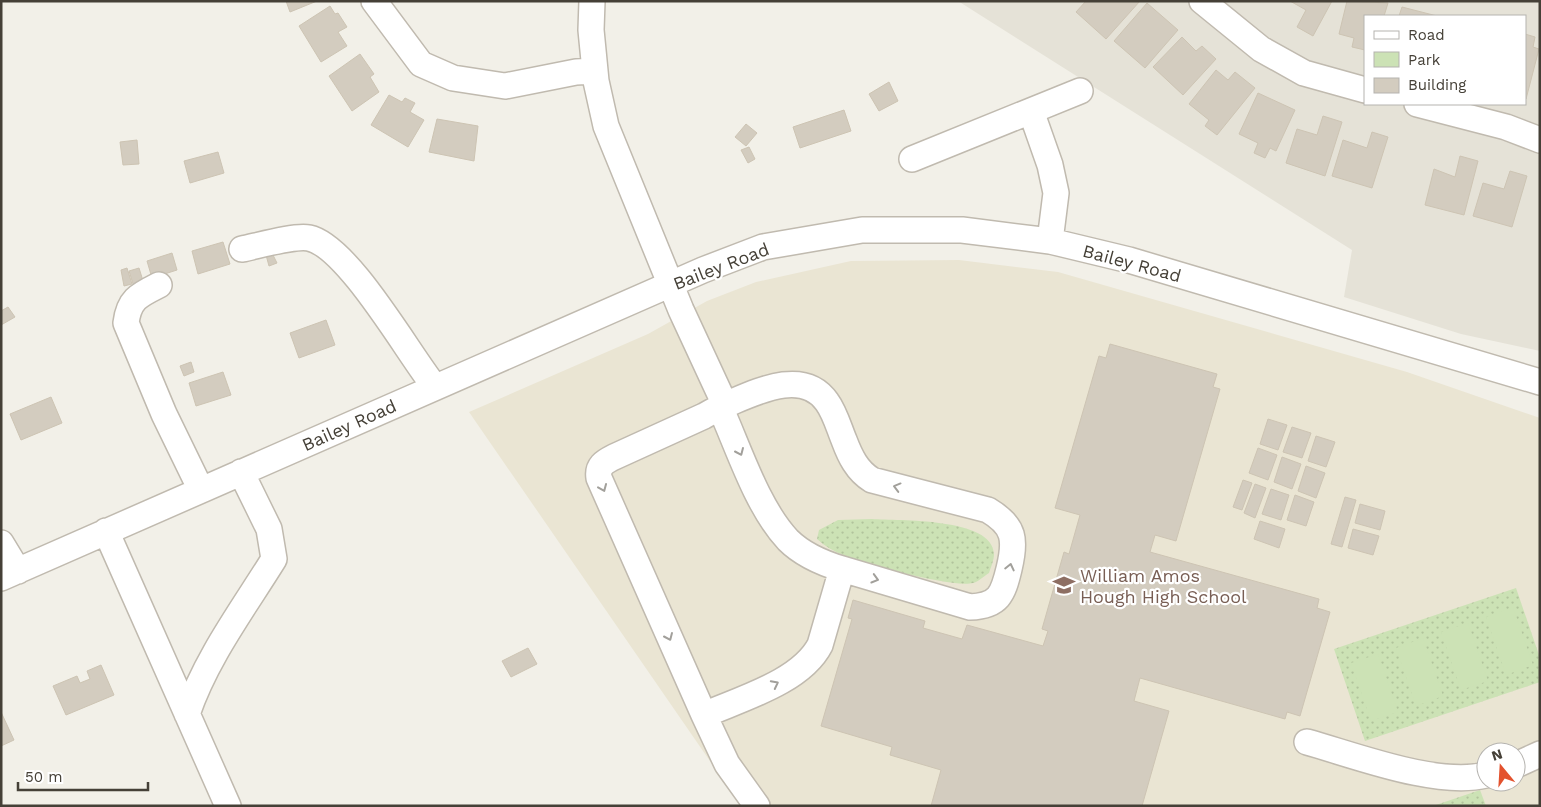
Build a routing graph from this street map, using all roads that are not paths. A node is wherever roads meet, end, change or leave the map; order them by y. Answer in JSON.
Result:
{"nodes":[{"id":1,"x":374,"y":1,"type":"edge"},
{"id":2,"x":592,"y":1,"type":"edge"},
{"id":3,"x":1202,"y":1,"type":"edge"},
{"id":4,"x":595,"y":71,"type":"junction"},
{"id":5,"x":1364,"y":90,"type":"edge"},
{"id":6,"x":1080,"y":91,"type":"dead end"},
{"id":7,"x":1421,"y":105,"type":"edge"},
{"id":8,"x":1032,"y":111,"type":"junction"},
{"id":9,"x":1540,"y":140,"type":"edge"},
{"id":10,"x":912,"y":159,"type":"dead end"},
{"id":11,"x":1050,"y":241,"type":"junction"},
{"id":12,"x":242,"y":249,"type":"dead end"},
{"id":13,"x":159,"y":285,"type":"dead end"},
{"id":14,"x":671,"y":286,"type":"junction"},
{"id":15,"x":1540,"y":382,"type":"edge"},
{"id":16,"x":435,"y":387,"type":"junction"},
{"id":17,"x":723,"y":406,"type":"junction"},
{"id":18,"x":241,"y":472,"type":"junction"},
{"id":19,"x":201,"y":490,"type":"junction"},
{"id":20,"x":106,"y":531,"type":"junction"},
{"id":21,"x":1,"y":543,"type":"edge"},
{"id":22,"x":842,"y":569,"type":"junction"},
{"id":23,"x":10,"y":574,"type":"edge"},
{"id":24,"x":187,"y":714,"type":"junction"},
{"id":25,"x":704,"y":715,"type":"junction"},
{"id":26,"x":1307,"y":742,"type":"dead end"},
{"id":27,"x":1540,"y":754,"type":"edge"},
{"id":28,"x":1526,"y":760,"type":"edge"},
{"id":29,"x":1476,"y":777,"type":"edge"},
{"id":30,"x":228,"y":806,"type":"edge"},
{"id":31,"x":757,"y":806,"type":"edge"}],
"edges":[{"from":1,"to":4,"type":"street"},
{"from":2,"to":4,"type":"street"},
{"from":3,"to":5,"type":"street"},
{"from":4,"to":14,"type":"street"},
{"from":6,"to":8,"type":"street"},
{"from":7,"to":9,"type":"street"},
{"from":8,"to":10,"type":"street"},
{"from":8,"to":11,"type":"street"},
{"from":11,"to":14,"type":"street","name":"Bailey Road"},
{"from":11,"to":15,"type":"street","name":"Bailey Road"},
{"from":12,"to":16,"type":"street"},
{"from":13,"to":19,"type":"street"},
{"from":14,"to":16,"type":"street","name":"Bailey Road"},
{"from":14,"to":17,"type":"street"},
{"from":16,"to":18,"type":"street","name":"Bailey Road"},
{"from":17,"to":22,"type":"street","one_way":true},
{"from":22,"to":17,"type":"street","one_way":true},
{"from":17,"to":25,"type":"street","one_way":true},
{"from":18,"to":19,"type":"street","name":"Bailey Road"},
{"from":18,"to":24,"type":"street"},
{"from":19,"to":20,"type":"street","name":"Bailey Road"},
{"from":20,"to":23,"type":"street","name":"Bailey Road"},
{"from":20,"to":24,"type":"street"},
{"from":21,"to":23,"type":"street"},
{"from":25,"to":22,"type":"street","one_way":true},
{"from":24,"to":30,"type":"street"},
{"from":25,"to":31,"type":"street"},
{"from":26,"to":29,"type":"street"},
{"from":27,"to":28,"type":"street"}]}
